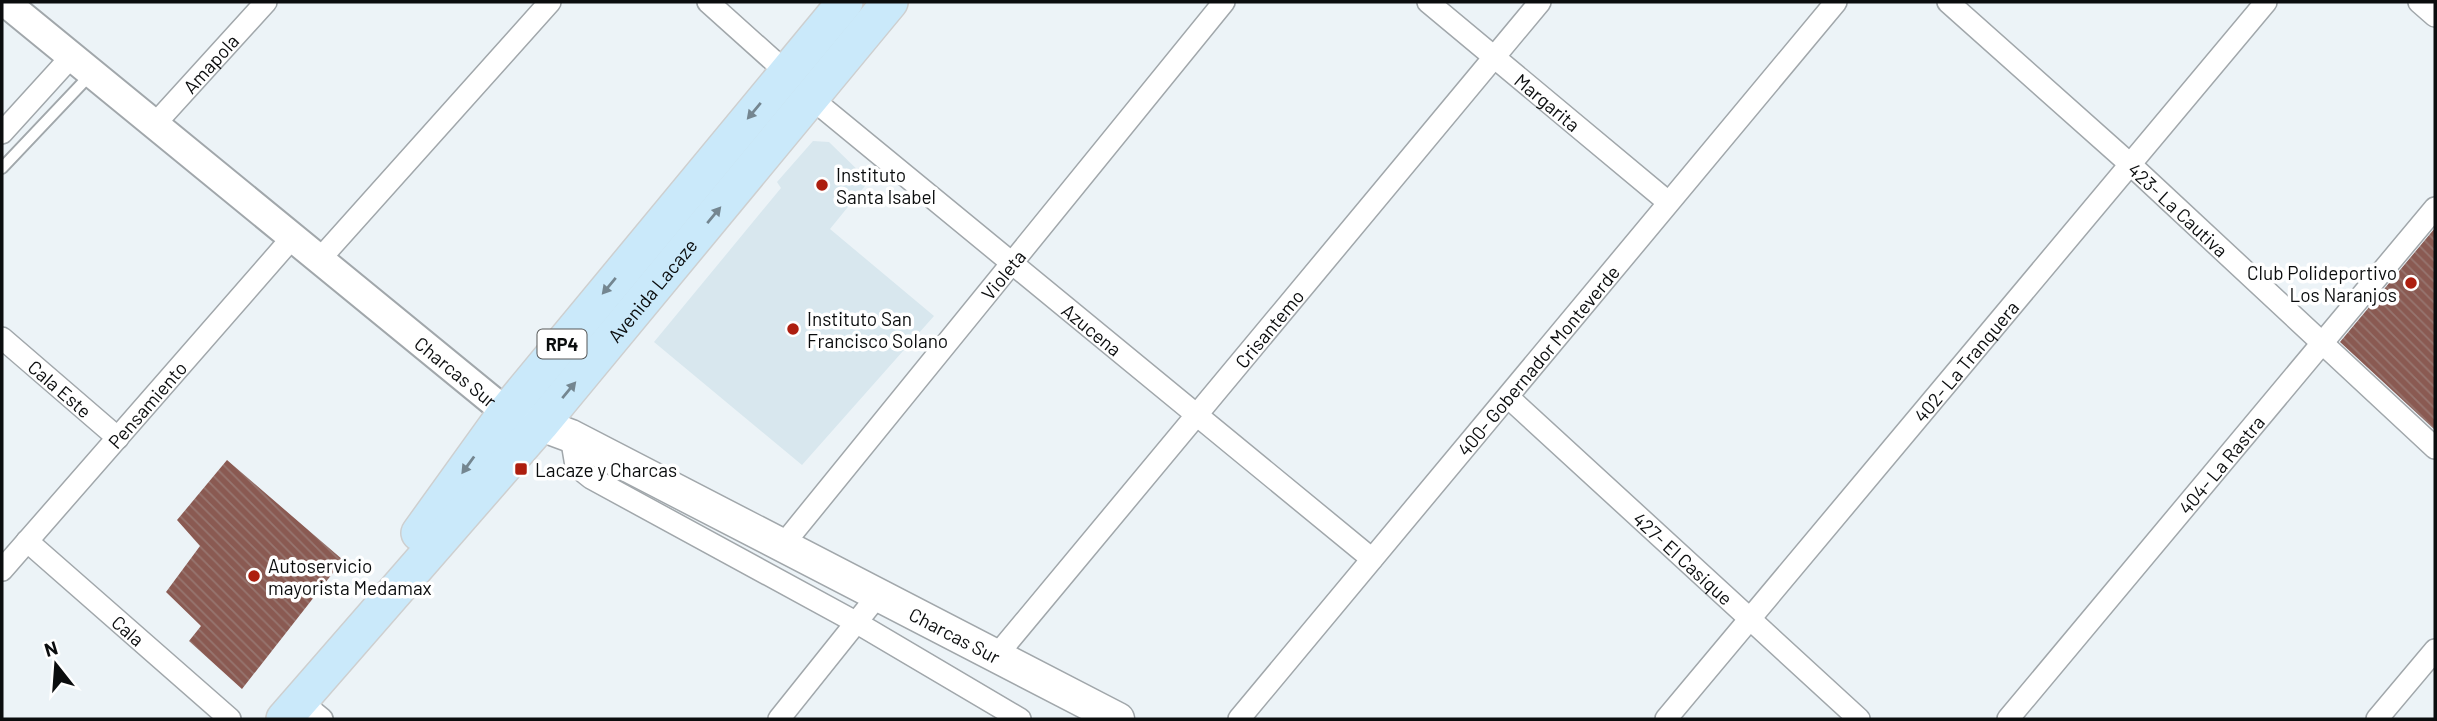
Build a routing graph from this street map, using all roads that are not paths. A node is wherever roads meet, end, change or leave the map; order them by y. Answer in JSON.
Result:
{"nodes":[{"id":1,"x":5,"y":2,"type":"edge"},
{"id":2,"x":266,"y":2,"type":"edge"},
{"id":3,"x":550,"y":2,"type":"edge"},
{"id":4,"x":708,"y":2,"type":"edge"},
{"id":5,"x":845,"y":2,"type":"edge"},
{"id":6,"x":877,"y":2,"type":"edge"},
{"id":7,"x":890,"y":2,"type":"edge"},
{"id":8,"x":1224,"y":2,"type":"edge"},
{"id":9,"x":1428,"y":2,"type":"edge"},
{"id":10,"x":1540,"y":2,"type":"edge"},
{"id":11,"x":1836,"y":2,"type":"edge"},
{"id":12,"x":1948,"y":2,"type":"edge"},
{"id":13,"x":2266,"y":2,"type":"edge"},
{"id":14,"x":2419,"y":2,"type":"edge"},
{"id":15,"x":2435,"y":16,"type":"edge"},
{"id":16,"x":1495,"y":57,"type":"junction"},
{"id":17,"x":81,"y":65,"type":"junction"},
{"id":18,"x":786,"y":72,"type":"junction"},
{"id":19,"x":811,"y":98,"type":"junction"},
{"id":20,"x":155,"y":124,"type":"junction"},
{"id":21,"x":2,"y":134,"type":"edge"},
{"id":22,"x":2131,"y":165,"type":"junction"},
{"id":23,"x":2,"y":169,"type":"edge"},
{"id":24,"x":1668,"y":202,"type":"junction"},
{"id":25,"x":2435,"y":208,"type":"edge"},
{"id":26,"x":292,"y":238,"type":"junction"},
{"id":27,"x":319,"y":260,"type":"junction"},
{"id":28,"x":1011,"y":262,"type":"junction"},
{"id":29,"x":2,"y":338,"type":"edge"},
{"id":30,"x":2323,"y":346,"type":"junction"},
{"id":31,"x":1508,"y":397,"type":"junction"},
{"id":32,"x":506,"y":412,"type":"junction"},
{"id":33,"x":1194,"y":416,"type":"junction"},
{"id":34,"x":556,"y":430,"type":"junction"},
{"id":35,"x":118,"y":438,"type":"junction"},
{"id":36,"x":2435,"y":448,"type":"edge"},
{"id":37,"x":27,"y":541,"type":"junction"},
{"id":38,"x":782,"y":545,"type":"junction"},
{"id":39,"x":1371,"y":559,"type":"junction"},
{"id":40,"x":2,"y":570,"type":"edge"},
{"id":41,"x":879,"y":594,"type":"junction"},
{"id":42,"x":1751,"y":617,"type":"junction"},
{"id":43,"x":859,"y":624,"type":"junction"},
{"id":44,"x":2435,"y":650,"type":"edge"},
{"id":45,"x":997,"y":655,"type":"junction"},
{"id":46,"x":302,"y":713,"type":"edge"},
{"id":47,"x":230,"y":719,"type":"edge"},
{"id":48,"x":779,"y":719,"type":"edge"},
{"id":49,"x":1020,"y":719,"type":"edge"},
{"id":50,"x":1118,"y":719,"type":"edge"},
{"id":51,"x":1239,"y":719,"type":"edge"},
{"id":52,"x":1666,"y":719,"type":"edge"},
{"id":53,"x":1859,"y":719,"type":"edge"},
{"id":54,"x":2008,"y":719,"type":"edge"},
{"id":55,"x":2377,"y":719,"type":"edge"}],
"edges":[{"from":1,"to":17,"type":"street","name":"Charcas Sur"},
{"from":2,"to":20,"type":"street","name":"Amapola"},
{"from":3,"to":27,"type":"street"},
{"from":4,"to":18,"type":"street"},
{"from":5,"to":18,"type":"main road","name":"Avenida Lacaze","number":"RP4"},
{"from":6,"to":19,"type":"main road"},
{"from":7,"to":19,"type":"main road","name":"Avenida Lacaze","number":"RP4"},
{"from":8,"to":28,"type":"street","name":"Violeta"},
{"from":9,"to":16,"type":"street","name":"Margarita"},
{"from":10,"to":16,"type":"street","name":"Crisantemo"},
{"from":11,"to":24,"type":"street","name":"400- Gobernador Monteverde"},
{"from":12,"to":22,"type":"street","name":"423- La Cautiva"},
{"from":13,"to":22,"type":"street","name":"402- La Tranquera"},
{"from":14,"to":15,"type":"street"},
{"from":16,"to":24,"type":"street","name":"Margarita"},
{"from":16,"to":33,"type":"street","name":"Crisantemo"},
{"from":17,"to":20,"type":"street","name":"Charcas Sur"},
{"from":17,"to":21,"type":"street"},
{"from":17,"to":23,"type":"lane"},
{"from":18,"to":32,"type":"main road","name":"Avenida Lacaze","number":"RP4","one_way":true},
{"from":19,"to":28,"type":"street","name":"Azucena"},
{"from":34,"to":19,"type":"main road","name":"Avenida Lacaze","number":"RP4","one_way":true},
{"from":20,"to":26,"type":"street","name":"Charcas Sur"},
{"from":22,"to":30,"type":"street","name":"423- La Cautiva"},
{"from":22,"to":42,"type":"street","name":"402- La Tranquera"},
{"from":24,"to":31,"type":"street","name":"400- Gobernador Monteverde"},
{"from":25,"to":30,"type":"street","name":"404- La Rastra"},
{"from":26,"to":27,"type":"street","name":"Charcas Sur"},
{"from":26,"to":35,"type":"street","name":"Pensamiento"},
{"from":27,"to":32,"type":"street","name":"Charcas Sur"},
{"from":28,"to":33,"type":"street","name":"Azucena"},
{"from":28,"to":38,"type":"street","name":"Violeta"},
{"from":29,"to":35,"type":"street","name":"Cala Este"},
{"from":30,"to":36,"type":"street","name":"423- La Cautiva"},
{"from":30,"to":54,"type":"street","name":"404- La Rastra"},
{"from":31,"to":39,"type":"street","name":"400- Gobernador Monteverde"},
{"from":31,"to":42,"type":"street","name":"427- El Casique"},
{"from":32,"to":34,"type":"main road","name":"Charcas Sur"},
{"from":32,"to":46,"type":"main road","name":"Avenida Lacaze","number":"RP4","one_way":true},
{"from":33,"to":39,"type":"street","name":"Azucena"},
{"from":33,"to":45,"type":"street","name":"Crisantemo"},
{"from":34,"to":38,"type":"main road","name":"Charcas Sur"},
{"from":34,"to":43,"type":"street"},
{"from":34,"to":46,"type":"main road","name":"Avenida Lacaze","number":"RP4"},
{"from":35,"to":37,"type":"street","name":"Pensamiento"},
{"from":37,"to":40,"type":"street","name":"Pensamiento"},
{"from":37,"to":47,"type":"street","name":"Cala"},
{"from":38,"to":41,"type":"main road","name":"Charcas Sur"},
{"from":39,"to":51,"type":"street","name":"400- Gobernador Monteverde"},
{"from":41,"to":43,"type":"street"},
{"from":41,"to":45,"type":"main road","name":"Charcas Sur"},
{"from":42,"to":52,"type":"street","name":"402- La Tranquera"},
{"from":42,"to":53,"type":"street","name":"427- El Casique"},
{"from":43,"to":48,"type":"street"},
{"from":43,"to":49,"type":"street"},
{"from":44,"to":55,"type":"street"},
{"from":45,"to":50,"type":"main road","name":"Charcas Sur"}]}
